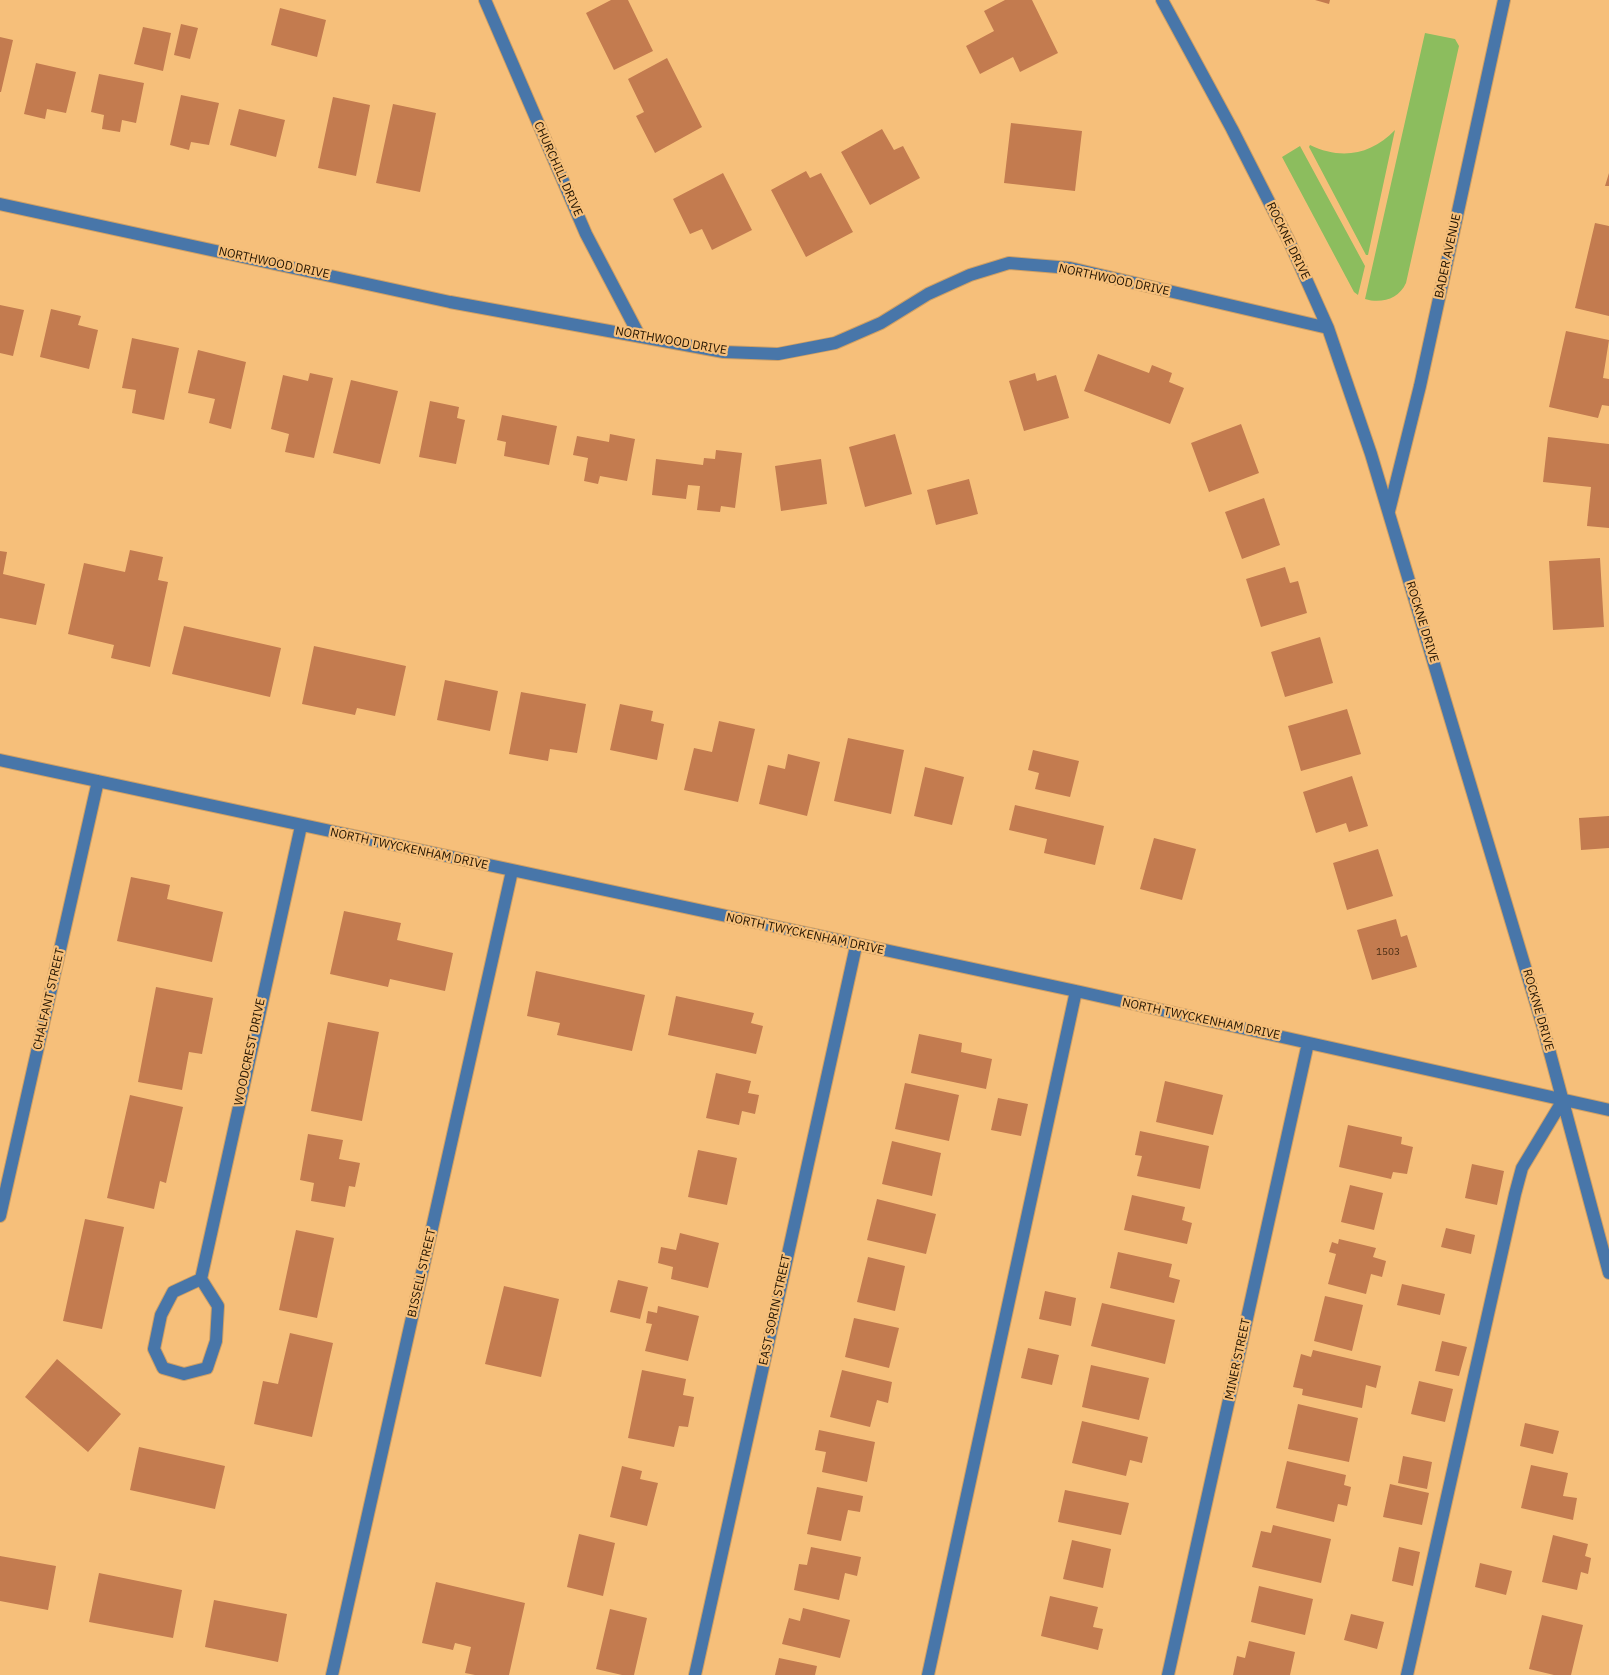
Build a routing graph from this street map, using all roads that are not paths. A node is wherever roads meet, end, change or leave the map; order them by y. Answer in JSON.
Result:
{"nodes":[{"id":1,"x":486,"y":0,"type":"edge"},
{"id":2,"x":1162,"y":0,"type":"edge"},
{"id":3,"x":1504,"y":0,"type":"edge"},
{"id":4,"x":0,"y":204,"type":"edge"},
{"id":5,"x":1328,"y":328,"type":"junction"},
{"id":6,"x":639,"y":335,"type":"junction"},
{"id":7,"x":1389,"y":511,"type":"junction"},
{"id":8,"x":0,"y":760,"type":"edge"},
{"id":9,"x":98,"y":781,"type":"junction"},
{"id":10,"x":300,"y":826,"type":"junction"},
{"id":11,"x":512,"y":871,"type":"junction"},
{"id":12,"x":856,"y":946,"type":"junction"},
{"id":13,"x":1076,"y":992,"type":"junction"},
{"id":14,"x":1308,"y":1043,"type":"junction"},
{"id":15,"x":1563,"y":1100,"type":"junction"},
{"id":16,"x":1609,"y":1110,"type":"edge"},
{"id":17,"x":0,"y":1216,"type":"edge"},
{"id":18,"x":1609,"y":1273,"type":"edge"},
{"id":19,"x":201,"y":1279,"type":"junction"},
{"id":20,"x":332,"y":1675,"type":"edge"},
{"id":21,"x":694,"y":1675,"type":"edge"},
{"id":22,"x":928,"y":1675,"type":"edge"},
{"id":23,"x":1168,"y":1675,"type":"edge"},
{"id":24,"x":1407,"y":1675,"type":"edge"}],
"edges":[{"from":1,"to":6,"type":"street","name":"CHURCHILL DRIVE"},
{"from":2,"to":5,"type":"street","name":"ROCKNE DRIVE"},
{"from":3,"to":7,"type":"street","name":"BADER AVENUE"},
{"from":4,"to":6,"type":"street","name":"NORTHWOOD DRIVE"},
{"from":5,"to":6,"type":"street","name":"NORTHWOOD DRIVE"},
{"from":5,"to":7,"type":"street","name":"ROCKNE DRIVE"},
{"from":7,"to":15,"type":"street","name":"ROCKNE DRIVE"},
{"from":8,"to":9,"type":"street","name":"NORTH TWYCKENHAM DRIVE"},
{"from":9,"to":10,"type":"street","name":"NORTH TWYCKENHAM DRIVE"},
{"from":9,"to":17,"type":"street","name":"CHALFANT STREET"},
{"from":10,"to":11,"type":"street","name":"NORTH TWYCKENHAM DRIVE"},
{"from":10,"to":19,"type":"street","name":"WOODCREST DRIVE"},
{"from":11,"to":12,"type":"street","name":"NORTH TWYCKENHAM DRIVE"},
{"from":11,"to":20,"type":"street","name":"BISSELL STREET"},
{"from":12,"to":13,"type":"street","name":"NORTH TWYCKENHAM DRIVE"},
{"from":12,"to":21,"type":"street","name":"EAST SORIN STREET"},
{"from":13,"to":14,"type":"street","name":"NORTH TWYCKENHAM DRIVE"},
{"from":13,"to":22,"type":"street"},
{"from":14,"to":15,"type":"street","name":"NORTH TWYCKENHAM DRIVE"},
{"from":14,"to":23,"type":"street","name":"MINER STREET"},
{"from":15,"to":16,"type":"street","name":"NORTH TWYCKENHAM DRIVE"},
{"from":15,"to":18,"type":"street","name":"ROCKNE DRIVE"},
{"from":15,"to":24,"type":"street"},
{"from":19,"to":19,"type":"street"}]}
